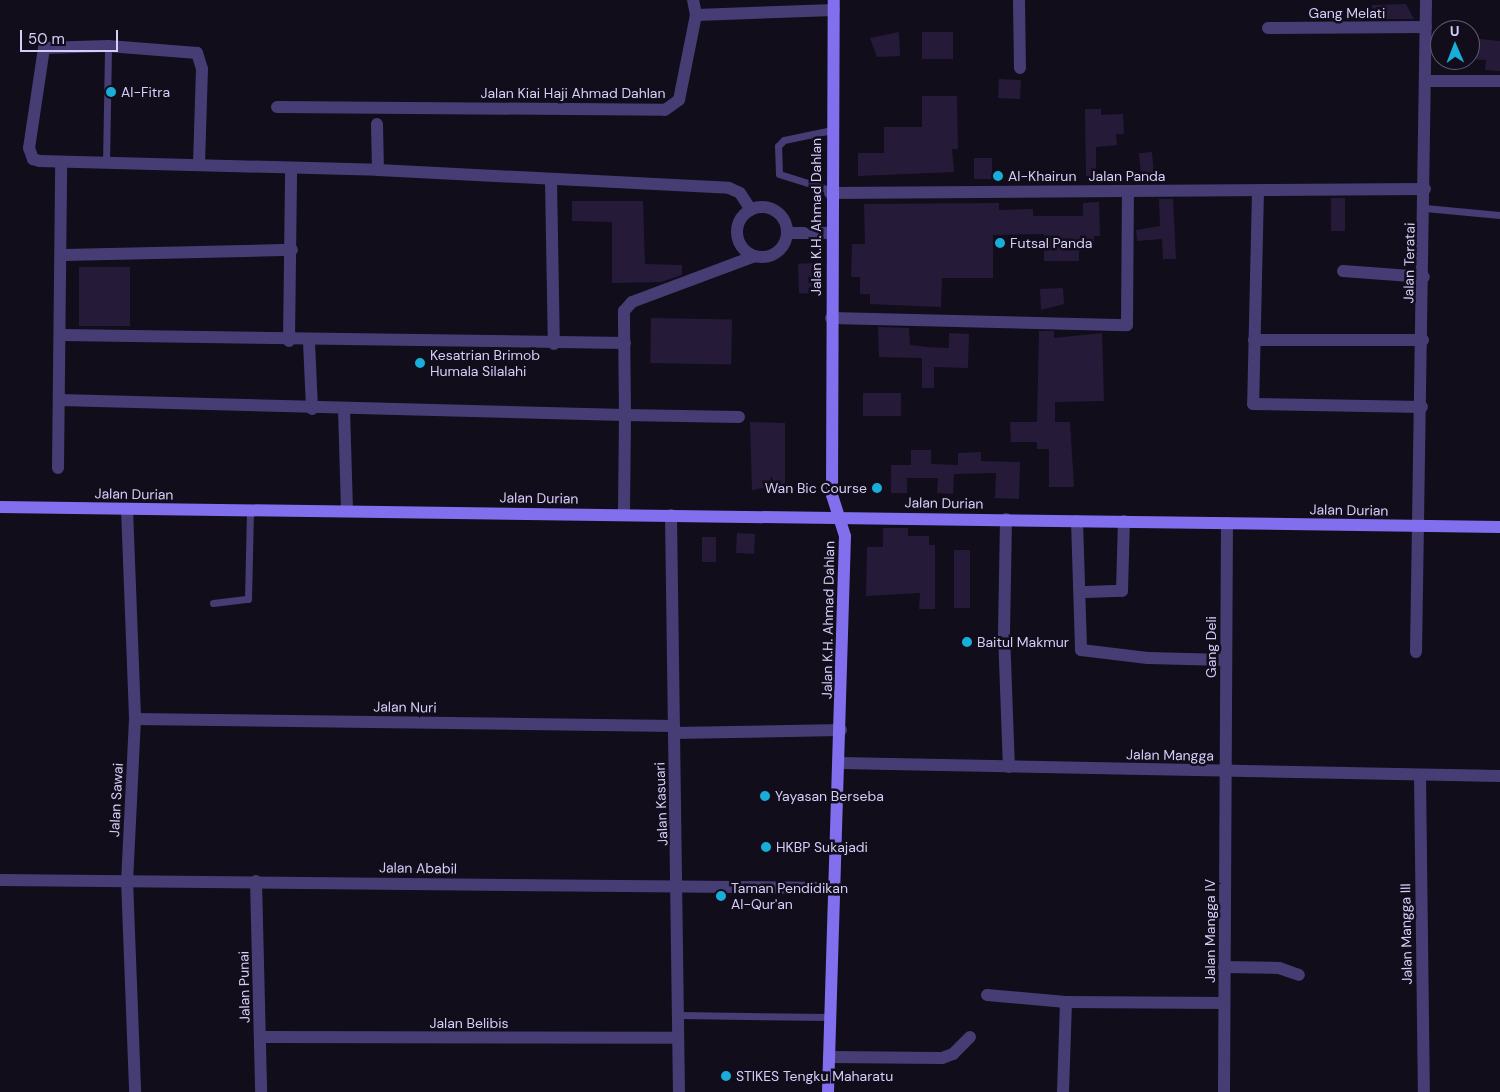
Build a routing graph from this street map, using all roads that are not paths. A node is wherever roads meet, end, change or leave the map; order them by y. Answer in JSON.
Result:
{"nodes":[{"id":1,"x":692,"y":0,"type":"edge"},
{"id":2,"x":1019,"y":0,"type":"edge"},
{"id":3,"x":1426,"y":0,"type":"edge"},
{"id":4,"x":834,"y":5,"type":"edge"},
{"id":5,"x":696,"y":15,"type":"junction"},
{"id":6,"x":1426,"y":27,"type":"junction"},
{"id":7,"x":1268,"y":28,"type":"dead end"},
{"id":8,"x":108,"y":46,"type":"junction"},
{"id":9,"x":1020,"y":68,"type":"dead end"},
{"id":10,"x":1426,"y":81,"type":"junction"},
{"id":11,"x":1500,"y":81,"type":"edge"},
{"id":12,"x":277,"y":107,"type":"dead end"},
{"id":13,"x":377,"y":124,"type":"dead end"},
{"id":14,"x":832,"y":130,"type":"junction"},
{"id":15,"x":61,"y":163,"type":"junction"},
{"id":16,"x":106,"y":164,"type":"junction"},
{"id":17,"x":200,"y":164,"type":"junction"},
{"id":18,"x":291,"y":168,"type":"junction"},
{"id":19,"x":378,"y":170,"type":"junction"},
{"id":20,"x":550,"y":180,"type":"junction"},
{"id":21,"x":1258,"y":190,"type":"junction"},
{"id":22,"x":1425,"y":190,"type":"junction"},
{"id":23,"x":830,"y":191,"type":"junction"},
{"id":24,"x":1128,"y":191,"type":"junction"},
{"id":25,"x":1424,"y":208,"type":"junction"},
{"id":26,"x":751,"y":210,"type":"junction"},
{"id":27,"x":1500,"y":214,"type":"edge"},
{"id":28,"x":831,"y":232,"type":"junction"},
{"id":29,"x":787,"y":233,"type":"junction"},
{"id":30,"x":292,"y":250,"type":"junction"},
{"id":31,"x":64,"y":255,"type":"junction"},
{"id":32,"x":755,"y":256,"type":"junction"},
{"id":33,"x":1343,"y":271,"type":"dead end"},
{"id":34,"x":1424,"y":277,"type":"junction"},
{"id":35,"x":830,"y":318,"type":"junction"},
{"id":36,"x":62,"y":335,"type":"junction"},
{"id":37,"x":1254,"y":340,"type":"junction"},
{"id":38,"x":1423,"y":340,"type":"junction"},
{"id":39,"x":289,"y":341,"type":"junction"},
{"id":40,"x":309,"y":342,"type":"junction"},
{"id":41,"x":625,"y":343,"type":"junction"},
{"id":42,"x":554,"y":344,"type":"junction"},
{"id":43,"x":60,"y":400,"type":"junction"},
{"id":44,"x":1422,"y":408,"type":"junction"},
{"id":45,"x":312,"y":409,"type":"junction"},
{"id":46,"x":344,"y":409,"type":"junction"},
{"id":47,"x":625,"y":414,"type":"junction"},
{"id":48,"x":739,"y":417,"type":"dead end"},
{"id":49,"x":58,"y":468,"type":"dead end"},
{"id":50,"x":0,"y":507,"type":"edge"},
{"id":51,"x":127,"y":509,"type":"junction"},
{"id":52,"x":250,"y":510,"type":"junction"},
{"id":53,"x":347,"y":511,"type":"junction"},
{"id":54,"x":624,"y":514,"type":"junction"},
{"id":55,"x":671,"y":515,"type":"junction"},
{"id":56,"x":838,"y":517,"type":"junction"},
{"id":57,"x":1006,"y":519,"type":"junction"},
{"id":58,"x":1077,"y":520,"type":"junction"},
{"id":59,"x":1124,"y":521,"type":"junction"},
{"id":60,"x":1228,"y":523,"type":"junction"},
{"id":61,"x":1420,"y":526,"type":"junction"},
{"id":62,"x":1500,"y":527,"type":"edge"},
{"id":63,"x":1086,"y":592,"type":"dead end"},
{"id":64,"x":213,"y":603,"type":"dead end"},
{"id":65,"x":1416,"y":652,"type":"dead end"},
{"id":66,"x":1226,"y":660,"type":"junction"},
{"id":67,"x":135,"y":720,"type":"junction"},
{"id":68,"x":674,"y":729,"type":"junction"},
{"id":69,"x":840,"y":730,"type":"junction"},
{"id":70,"x":840,"y":764,"type":"junction"},
{"id":71,"x":1009,"y":766,"type":"junction"},
{"id":72,"x":1226,"y":771,"type":"junction"},
{"id":73,"x":1420,"y":775,"type":"junction"},
{"id":74,"x":1500,"y":776,"type":"edge"},
{"id":75,"x":0,"y":880,"type":"edge"},
{"id":76,"x":127,"y":880,"type":"junction"},
{"id":77,"x":256,"y":881,"type":"junction"},
{"id":78,"x":678,"y":886,"type":"junction"},
{"id":79,"x":835,"y":888,"type":"junction"},
{"id":80,"x":1224,"y":967,"type":"junction"},
{"id":81,"x":1299,"y":975,"type":"dead end"},
{"id":82,"x":987,"y":994,"type":"dead end"},
{"id":83,"x":1066,"y":1002,"type":"junction"},
{"id":84,"x":1224,"y":1003,"type":"junction"},
{"id":85,"x":679,"y":1015,"type":"junction"},
{"id":86,"x":830,"y":1017,"type":"junction"},
{"id":87,"x":970,"y":1036,"type":"dead end"},
{"id":88,"x":260,"y":1037,"type":"junction"},
{"id":89,"x":678,"y":1038,"type":"junction"},
{"id":90,"x":829,"y":1057,"type":"junction"},
{"id":91,"x":135,"y":1092,"type":"edge"},
{"id":92,"x":261,"y":1092,"type":"edge"},
{"id":93,"x":679,"y":1092,"type":"edge"},
{"id":94,"x":828,"y":1092,"type":"edge"},
{"id":95,"x":1063,"y":1092,"type":"edge"},
{"id":96,"x":1224,"y":1092,"type":"edge"},
{"id":97,"x":1424,"y":1092,"type":"edge"}],
"edges":[{"from":1,"to":5,"type":"street"},
{"from":2,"to":9,"type":"street"},
{"from":3,"to":6,"type":"street","name":"Jalan Teratai"},
{"from":4,"to":5,"type":"street"},
{"from":4,"to":14,"type":"main road","name":"Jalan K.H. Ahmad Dahlan"},
{"from":5,"to":12,"type":"street","name":"Jalan Kiai Haji Ahmad Dahlan"},
{"from":6,"to":7,"type":"street","name":"Gang Melati"},
{"from":6,"to":10,"type":"street","name":"Jalan Teratai"},
{"from":8,"to":15,"type":"street"},
{"from":8,"to":16,"type":"lane"},
{"from":8,"to":17,"type":"street"},
{"from":10,"to":11,"type":"street"},
{"from":10,"to":22,"type":"street","name":"Jalan Teratai"},
{"from":13,"to":19,"type":"street"},
{"from":14,"to":23,"type":"main road","name":"Jalan K.H. Ahmad Dahlan"},
{"from":14,"to":23,"type":"lane"},
{"from":15,"to":16,"type":"street"},
{"from":15,"to":31,"type":"street"},
{"from":16,"to":17,"type":"street"},
{"from":17,"to":18,"type":"street"},
{"from":18,"to":19,"type":"street"},
{"from":18,"to":30,"type":"street"},
{"from":19,"to":20,"type":"street"},
{"from":20,"to":26,"type":"street"},
{"from":20,"to":42,"type":"street"},
{"from":21,"to":22,"type":"street","name":"Jalan Panda"},
{"from":21,"to":24,"type":"street","name":"Jalan Panda"},
{"from":21,"to":37,"type":"street"},
{"from":22,"to":25,"type":"street","name":"Jalan Teratai"},
{"from":23,"to":24,"type":"street","name":"Jalan Panda"},
{"from":23,"to":28,"type":"main road","name":"Jalan K.H. Ahmad Dahlan"},
{"from":24,"to":35,"type":"street"},
{"from":25,"to":27,"type":"lane"},
{"from":25,"to":34,"type":"street","name":"Jalan Teratai"},
{"from":26,"to":29,"type":"street"},
{"from":26,"to":32,"type":"street"},
{"from":28,"to":29,"type":"street"},
{"from":28,"to":35,"type":"main road","name":"Jalan K.H. Ahmad Dahlan"},
{"from":29,"to":32,"type":"street"},
{"from":30,"to":31,"type":"street"},
{"from":30,"to":39,"type":"street"},
{"from":31,"to":36,"type":"street"},
{"from":32,"to":41,"type":"street"},
{"from":33,"to":34,"type":"street"},
{"from":34,"to":38,"type":"street","name":"Jalan Teratai"},
{"from":35,"to":56,"type":"main road","name":"Jalan K.H. Ahmad Dahlan"},
{"from":36,"to":39,"type":"street"},
{"from":36,"to":43,"type":"street"},
{"from":37,"to":38,"type":"street"},
{"from":37,"to":44,"type":"street"},
{"from":38,"to":44,"type":"street","name":"Jalan Teratai"},
{"from":39,"to":40,"type":"street"},
{"from":40,"to":42,"type":"street"},
{"from":40,"to":45,"type":"street"},
{"from":41,"to":42,"type":"street"},
{"from":41,"to":47,"type":"street"},
{"from":43,"to":45,"type":"street"},
{"from":43,"to":49,"type":"street"},
{"from":44,"to":61,"type":"street","name":"Jalan Teratai"},
{"from":45,"to":46,"type":"street"},
{"from":46,"to":47,"type":"street"},
{"from":46,"to":53,"type":"street"},
{"from":47,"to":48,"type":"street"},
{"from":47,"to":54,"type":"street"},
{"from":50,"to":51,"type":"main road","name":"Jalan Durian"},
{"from":51,"to":52,"type":"main road","name":"Jalan Durian"},
{"from":51,"to":67,"type":"street","name":"Jalan Sawai"},
{"from":52,"to":53,"type":"main road","name":"Jalan Durian"},
{"from":52,"to":64,"type":"lane"},
{"from":53,"to":54,"type":"main road","name":"Jalan Durian"},
{"from":54,"to":55,"type":"main road","name":"Jalan Durian"},
{"from":55,"to":56,"type":"main road","name":"Jalan Durian"},
{"from":55,"to":68,"type":"street","name":"Jalan Kasuari"},
{"from":56,"to":57,"type":"main road","name":"Jalan Durian"},
{"from":56,"to":69,"type":"main road","name":"Jalan K.H. Ahmad Dahlan"},
{"from":57,"to":58,"type":"main road","name":"Jalan Durian"},
{"from":57,"to":71,"type":"street"},
{"from":58,"to":59,"type":"main road","name":"Jalan Durian"},
{"from":58,"to":66,"type":"street"},
{"from":59,"to":60,"type":"main road","name":"Jalan Durian"},
{"from":59,"to":63,"type":"street"},
{"from":60,"to":61,"type":"main road","name":"Jalan Durian"},
{"from":60,"to":66,"type":"street","name":"Gang Deli"},
{"from":61,"to":62,"type":"main road","name":"Jalan Durian"},
{"from":61,"to":65,"type":"street","name":"Jalan Teratai"},
{"from":66,"to":72,"type":"street","name":"Gang Deli"},
{"from":67,"to":68,"type":"street","name":"Jalan Nuri"},
{"from":67,"to":76,"type":"street","name":"Jalan Sawai"},
{"from":68,"to":69,"type":"street","name":"Jalan Nuri"},
{"from":68,"to":78,"type":"street","name":"Jalan Kasuari"},
{"from":69,"to":70,"type":"main road","name":"Jalan K.H. Ahmad Dahlan"},
{"from":70,"to":71,"type":"street","name":"Jalan Mangga"},
{"from":70,"to":79,"type":"main road","name":"Jalan K.H. Ahmad Dahlan"},
{"from":71,"to":72,"type":"street","name":"Jalan Mangga"},
{"from":72,"to":73,"type":"street","name":"Jalan Mangga"},
{"from":72,"to":80,"type":"street","name":"Jalan Mangga IV"},
{"from":73,"to":74,"type":"street","name":"Jalan Mangga"},
{"from":73,"to":97,"type":"street","name":"Jalan Mangga III"},
{"from":75,"to":76,"type":"street","name":"Jalan Ababil"},
{"from":76,"to":77,"type":"street","name":"Jalan Ababil"},
{"from":76,"to":91,"type":"street","name":"Jalan Sawai"},
{"from":77,"to":78,"type":"street","name":"Jalan Ababil"},
{"from":77,"to":88,"type":"street","name":"Jalan Punai"},
{"from":78,"to":79,"type":"street","name":"Jalan Ababil"},
{"from":78,"to":85,"type":"street","name":"Jalan Kasuari"},
{"from":79,"to":86,"type":"main road","name":"Jalan K.H. Ahmad Dahlan"},
{"from":80,"to":81,"type":"street"},
{"from":80,"to":84,"type":"street","name":"Jalan Mangga IV"},
{"from":82,"to":83,"type":"street"},
{"from":83,"to":84,"type":"street"},
{"from":83,"to":95,"type":"street"},
{"from":84,"to":96,"type":"street","name":"Jalan Mangga IV"},
{"from":85,"to":86,"type":"lane"},
{"from":85,"to":89,"type":"street","name":"Jalan Kasuari"},
{"from":86,"to":90,"type":"main road","name":"Jalan K.H. Ahmad Dahlan"},
{"from":87,"to":90,"type":"street"},
{"from":88,"to":89,"type":"street","name":"Jalan Belibis"},
{"from":88,"to":92,"type":"street","name":"Jalan Punai"},
{"from":89,"to":93,"type":"street","name":"Jalan Kasuari"},
{"from":90,"to":94,"type":"main road","name":"Jalan K.H. Ahmad Dahlan"}]}
